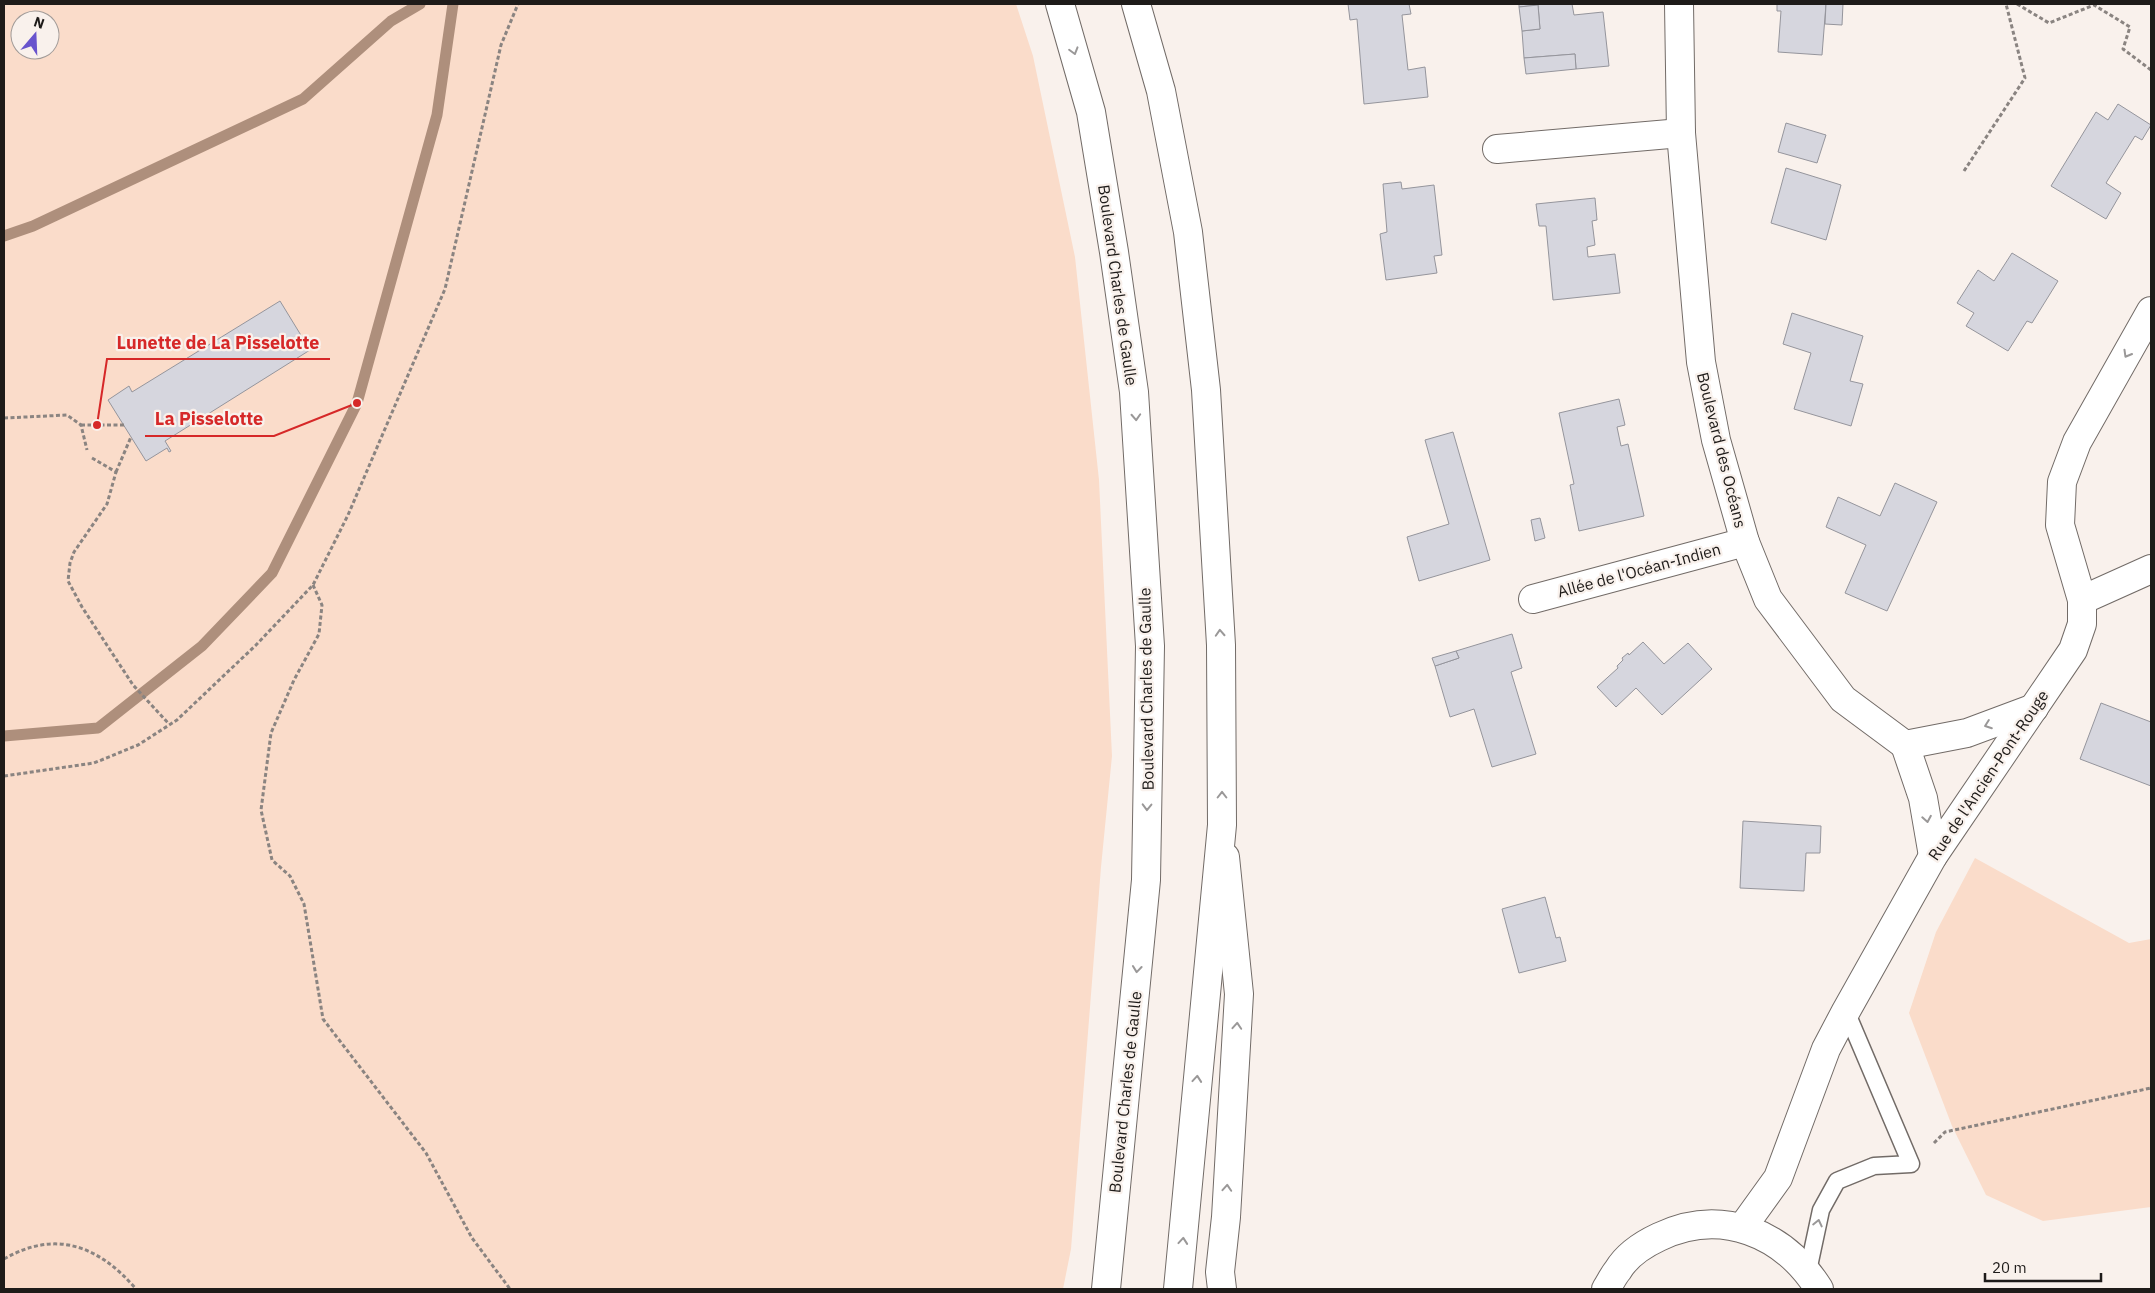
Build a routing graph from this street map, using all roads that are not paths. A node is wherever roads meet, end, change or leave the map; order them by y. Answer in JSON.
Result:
{"nodes":[{"id":1,"x":1060,"y":4,"type":"edge"},
{"id":2,"x":1136,"y":4,"type":"edge"},
{"id":3,"x":1679,"y":4,"type":"edge"},
{"id":4,"x":1681,"y":133,"type":"junction"},
{"id":5,"x":1497,"y":149,"type":"dead end"},
{"id":6,"x":2151,"y":311,"type":"edge"},
{"id":7,"x":1745,"y":542,"type":"junction"},
{"id":8,"x":2151,"y":569,"type":"edge"},
{"id":9,"x":1533,"y":599,"type":"dead end"},
{"id":10,"x":2082,"y":600,"type":"junction"},
{"id":11,"x":2034,"y":708,"type":"junction"},
{"id":12,"x":1906,"y":745,"type":"junction"},
{"id":13,"x":1222,"y":825,"type":"junction"},
{"id":14,"x":1933,"y":856,"type":"junction"},
{"id":15,"x":1846,"y":1011,"type":"junction"},
{"id":16,"x":1742,"y":1228,"type":"junction"},
{"id":17,"x":1612,"y":1279,"type":"edge"},
{"id":18,"x":1813,"y":1280,"type":"edge"},
{"id":19,"x":1106,"y":1289,"type":"edge"},
{"id":20,"x":1178,"y":1289,"type":"edge"},
{"id":21,"x":1222,"y":1289,"type":"edge"},
{"id":22,"x":1598,"y":1289,"type":"edge"}],
"edges":[{"from":1,"to":19,"type":"street","name":"Boulevard Charles de Gaulle","one_way":true},
{"from":13,"to":2,"type":"street","one_way":true},
{"from":3,"to":4,"type":"street","name":"Boulevard des Océans"},
{"from":4,"to":5,"type":"street"},
{"from":4,"to":7,"type":"street","name":"Boulevard des Océans"},
{"from":6,"to":10,"type":"street","name":"Rue de l'Ancien-Pont-Rouge","one_way":true},
{"from":7,"to":9,"type":"street","name":"Allée de l'Océan-Indien"},
{"from":7,"to":12,"type":"street","name":"Boulevard des Océans"},
{"from":8,"to":10,"type":"street"},
{"from":10,"to":11,"type":"street","name":"Rue de l'Ancien-Pont-Rouge"},
{"from":11,"to":12,"type":"street","one_way":true},
{"from":11,"to":14,"type":"street","name":"Rue de l'Ancien-Pont-Rouge"},
{"from":12,"to":14,"type":"street","one_way":true},
{"from":20,"to":13,"type":"street","one_way":true},
{"from":21,"to":13,"type":"street","one_way":true},
{"from":14,"to":15,"type":"street","name":"Rue de l'Ancien-Pont-Rouge"},
{"from":15,"to":16,"type":"street","name":"Rue de l'Ancien-Pont-Rouge"},
{"from":18,"to":15,"type":"lane","one_way":true},
{"from":16,"to":17,"type":"street"},
{"from":16,"to":18,"type":"street"},
{"from":17,"to":22,"type":"street"}]}
